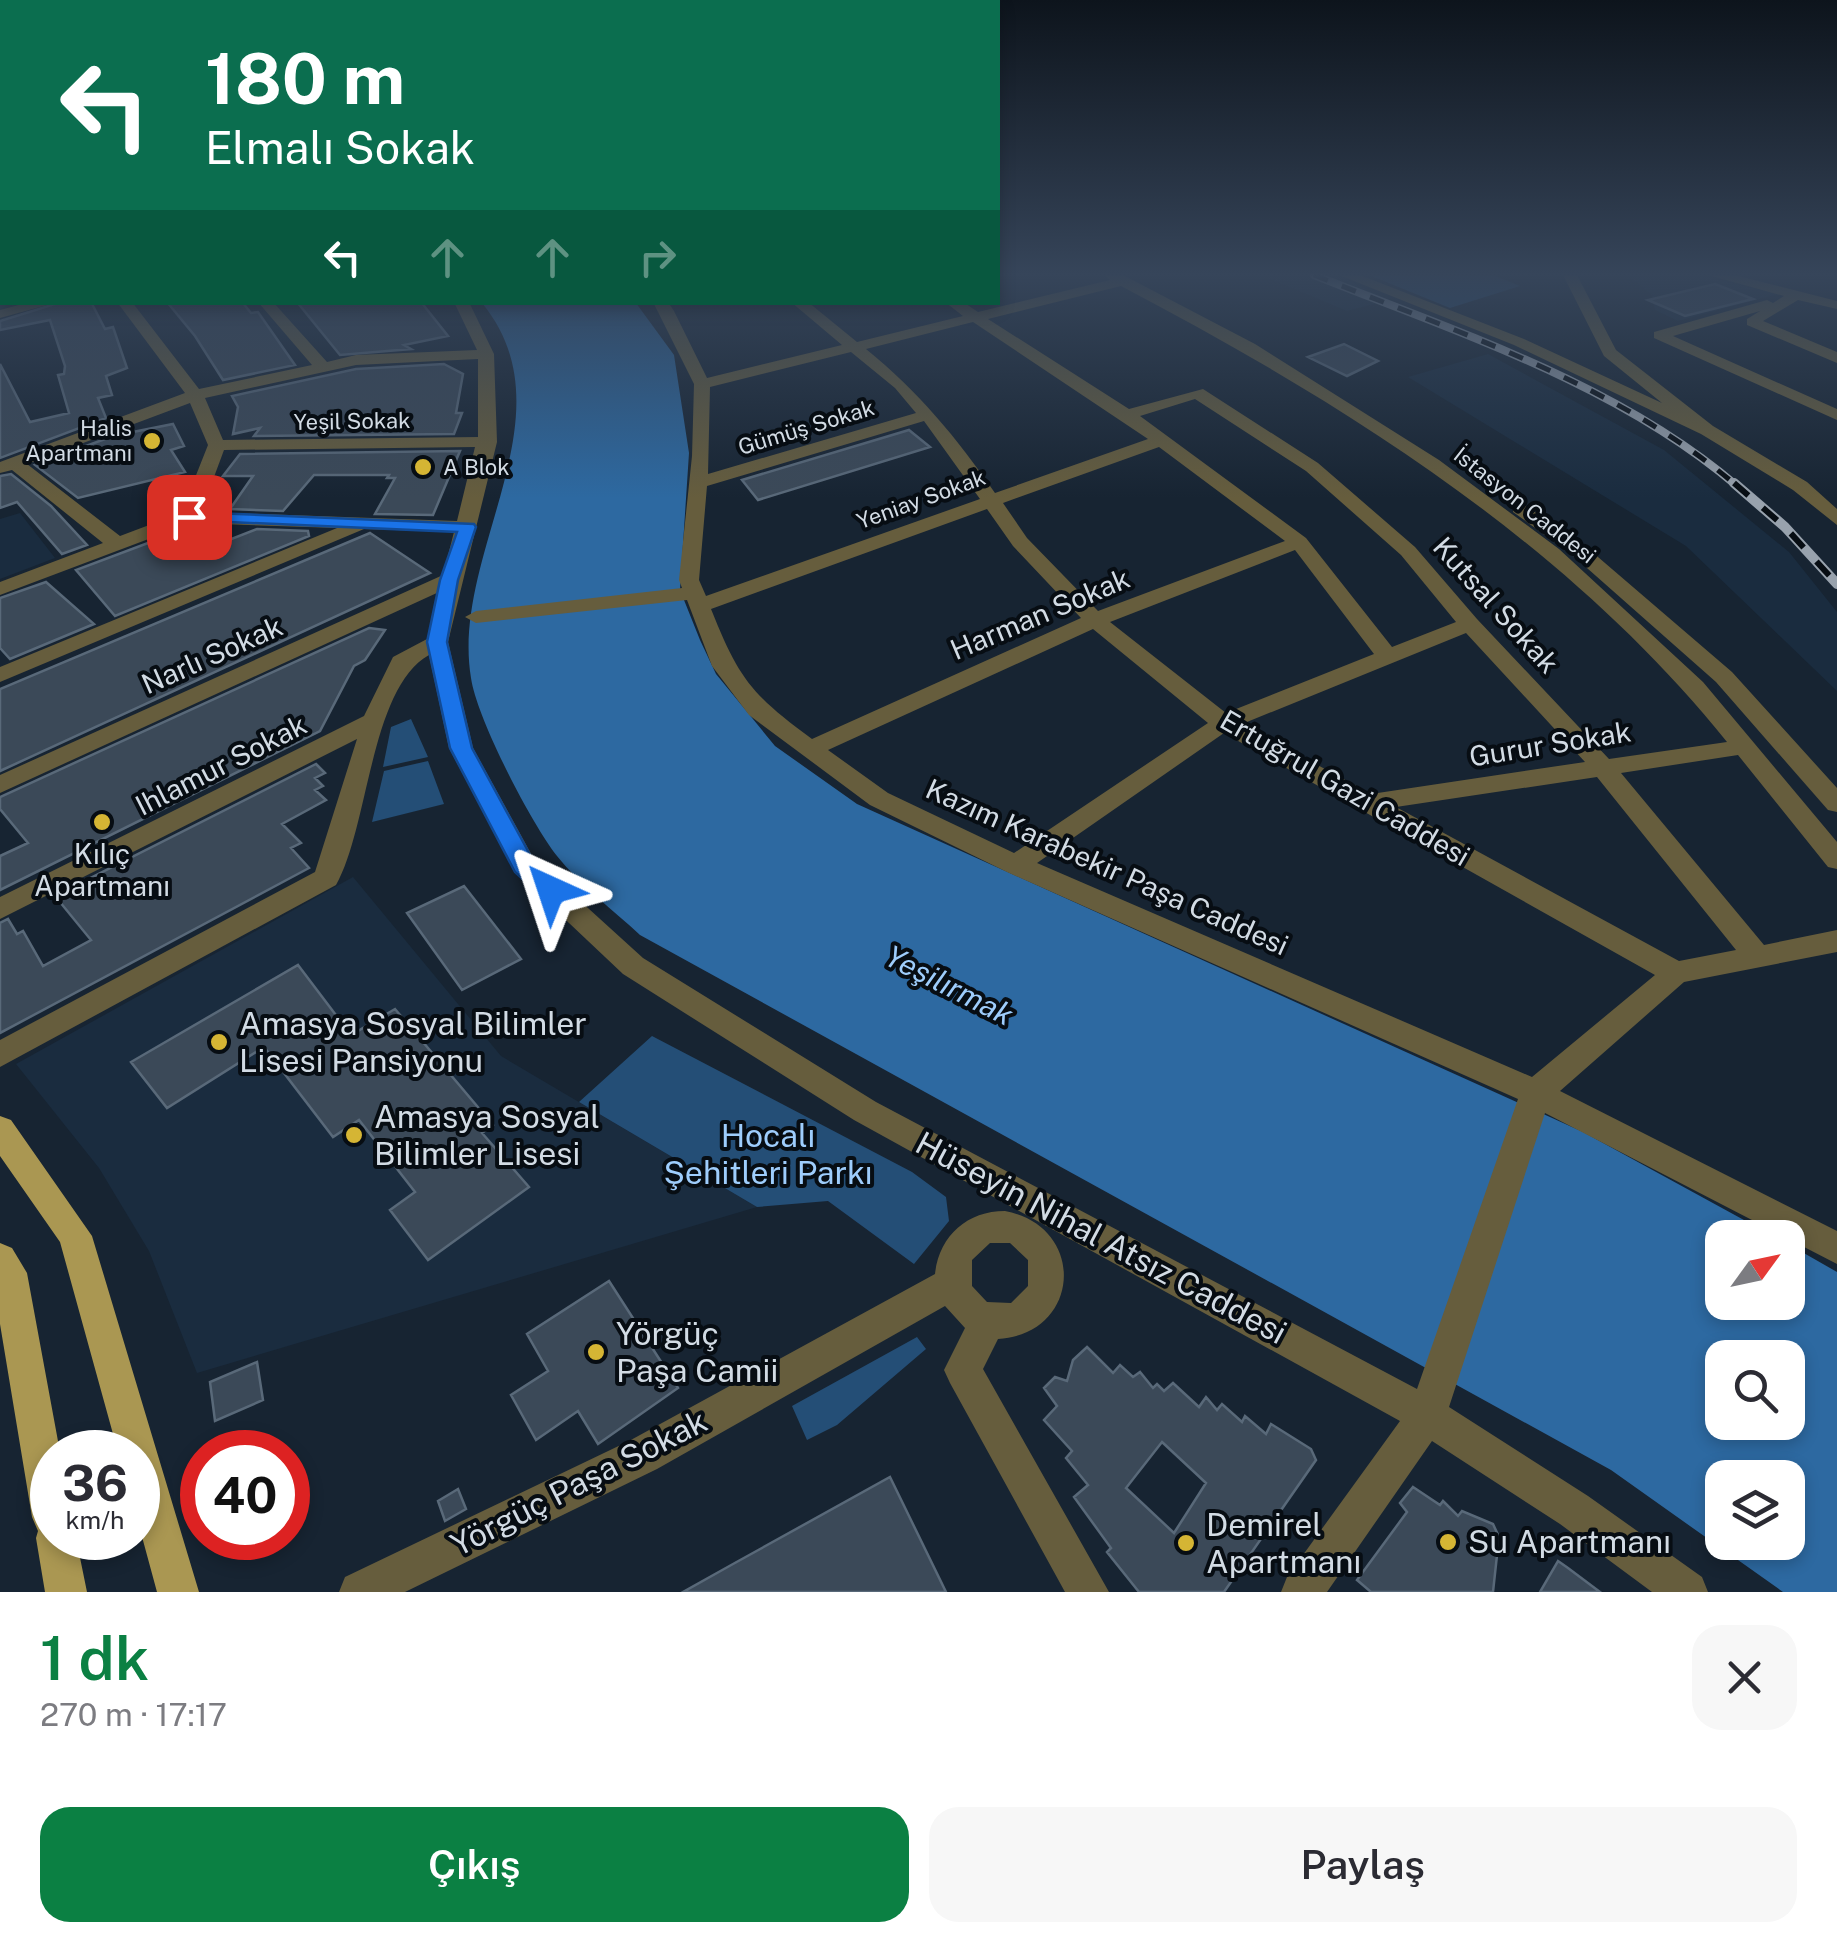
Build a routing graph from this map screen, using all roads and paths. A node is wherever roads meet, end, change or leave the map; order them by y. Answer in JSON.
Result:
{"nodes":[{"id":1,"x":160,"y":349,"type":"edge"},
{"id":2,"x":307,"y":349,"type":"edge"},
{"id":3,"x":484,"y":349,"type":"edge"},
{"id":4,"x":684,"y":349,"type":"edge"},
{"id":5,"x":845,"y":349,"type":"edge"},
{"id":6,"x":857,"y":349,"type":"edge"},
{"id":7,"x":1026,"y":349,"type":"edge"},
{"id":8,"x":1254,"y":349,"type":"edge"},
{"id":9,"x":1275,"y":349,"type":"edge"},
{"id":10,"x":1535,"y":349,"type":"edge"},
{"id":11,"x":1608,"y":349,"type":"edge"},
{"id":12,"x":1691,"y":349,"type":"edge"},
{"id":13,"x":486,"y":354,"type":"junction"},
{"id":14,"x":323,"y":367,"type":"junction"},
{"id":15,"x":702,"y":384,"type":"junction"},
{"id":16,"x":195,"y":395,"type":"junction"},
{"id":17,"x":927,"y":414,"type":"junction"},
{"id":18,"x":1127,"y":414,"type":"junction"},
{"id":19,"x":1837,"y":415,"type":"edge"},
{"id":20,"x":1707,"y":430,"type":"junction"},
{"id":21,"x":1162,"y":440,"type":"junction"},
{"id":22,"x":488,"y":442,"type":"junction"},
{"id":23,"x":217,"y":446,"type":"junction"},
{"id":24,"x":8,"y":465,"type":"edge"},
{"id":25,"x":699,"y":483,"type":"junction"},
{"id":26,"x":991,"y":501,"type":"junction"},
{"id":27,"x":189,"y":517,"type":"junction"},
{"id":28,"x":1837,"y":519,"type":"edge"},
{"id":29,"x":364,"y":524,"type":"junction"},
{"id":30,"x":468,"y":527,"type":"junction"},
{"id":31,"x":1298,"y":542,"type":"junction"},
{"id":32,"x":116,"y":544,"type":"junction"},
{"id":33,"x":449,"y":580,"type":"junction"},
{"id":34,"x":0,"y":589,"type":"edge"},
{"id":35,"x":697,"y":600,"type":"junction"},
{"id":36,"x":476,"y":617,"type":"dead end"},
{"id":37,"x":1095,"y":620,"type":"junction"},
{"id":38,"x":1469,"y":624,"type":"junction"},
{"id":39,"x":437,"y":642,"type":"junction"},
{"id":40,"x":1388,"y":657,"type":"junction"},
{"id":41,"x":0,"y":674,"type":"edge"},
{"id":42,"x":374,"y":721,"type":"junction"},
{"id":43,"x":1224,"y":722,"type":"junction"},
{"id":44,"x":1742,"y":747,"type":"junction"},
{"id":45,"x":808,"y":750,"type":"junction"},
{"id":46,"x":1602,"y":766,"type":"junction"},
{"id":47,"x":0,"y":785,"type":"edge"},
{"id":48,"x":1368,"y":803,"type":"junction"},
{"id":49,"x":1837,"y":804,"type":"edge"},
{"id":50,"x":1837,"y":860,"type":"edge"},
{"id":51,"x":1016,"y":865,"type":"junction"},
{"id":52,"x":0,"y":909,"type":"edge"},
{"id":53,"x":1837,"y":941,"type":"edge"},
{"id":54,"x":1758,"y":956,"type":"junction"},
{"id":55,"x":1676,"y":973,"type":"junction"},
{"id":56,"x":0,"y":1055,"type":"edge"},
{"id":57,"x":1536,"y":1094,"type":"junction"},
{"id":58,"x":0,"y":1130,"type":"edge"},
{"id":59,"x":1036,"y":1222,"type":"junction"},
{"id":60,"x":1837,"y":1248,"type":"edge"},
{"id":61,"x":0,"y":1259,"type":"edge"},
{"id":62,"x":953,"y":1283,"type":"junction"},
{"id":63,"x":990,"y":1318,"type":"junction"},
{"id":64,"x":1427,"y":1415,"type":"junction"},
{"id":65,"x":37,"y":1430,"type":"edge"},
{"id":66,"x":130,"y":1430,"type":"edge"},
{"id":67,"x":160,"y":1531,"type":"edge"},
{"id":68,"x":60,"y":1560,"type":"edge"},
{"id":69,"x":66,"y":1592,"type":"edge"},
{"id":70,"x":178,"y":1592,"type":"edge"},
{"id":71,"x":360,"y":1592,"type":"edge"},
{"id":72,"x":1088,"y":1592,"type":"edge"},
{"id":73,"x":1302,"y":1592,"type":"edge"},
{"id":74,"x":1686,"y":1592,"type":"edge"}],
"edges":[{"from":1,"to":16,"type":"street"},
{"from":2,"to":14,"type":"street"},
{"from":3,"to":13,"type":"street","name":"Hüseyin Nihal Atsız Caddesi"},
{"from":4,"to":15,"type":"street","name":"Kazım Karabekir Paşa Caddesi"},
{"from":5,"to":15,"type":"street"},
{"from":6,"to":17,"type":"street","name":"Ertuğrul Gazi Caddesi"},
{"from":7,"to":18,"type":"street"},
{"from":8,"to":44,"type":"street","name":"İstasyon Caddesi"},
{"from":9,"to":49,"type":"street","name":"İstasyon Caddesi"},
{"from":10,"to":20,"type":"street"},
{"from":11,"to":20,"type":"street"},
{"from":12,"to":19,"type":"street"},
{"from":13,"to":14,"type":"street"},
{"from":13,"to":22,"type":"street","name":"Hüseyin Nihal Atsız Caddesi"},
{"from":14,"to":16,"type":"street"},
{"from":15,"to":25,"type":"street","name":"Kazım Karabekir Paşa Caddesi"},
{"from":16,"to":23,"type":"street"},
{"from":16,"to":24,"type":"street"},
{"from":17,"to":25,"type":"street","name":"Gümüş Sokak"},
{"from":17,"to":26,"type":"street","name":"Ertuğrul Gazi Caddesi"},
{"from":18,"to":21,"type":"street"},
{"from":18,"to":38,"type":"street","name":"Kutsal Sokak"},
{"from":20,"to":28,"type":"street"},
{"from":21,"to":26,"type":"street","name":"Yeniay Sokak"},
{"from":21,"to":31,"type":"street"},
{"from":22,"to":23,"type":"street","name":"Yeşil Sokak"},
{"from":22,"to":30,"type":"street","name":"Hüseyin Nihal Atsız Caddesi"},
{"from":23,"to":27,"type":"street"},
{"from":24,"to":32,"type":"street"},
{"from":25,"to":35,"type":"street","name":"Kazım Karabekir Paşa Caddesi"},
{"from":26,"to":35,"type":"street","name":"Yeniay Sokak"},
{"from":26,"to":37,"type":"street","name":"Ertuğrul Gazi Caddesi"},
{"from":27,"to":29,"type":"street"},
{"from":27,"to":32,"type":"street"},
{"from":29,"to":30,"type":"street"},
{"from":29,"to":41,"type":"street"},
{"from":30,"to":33,"type":"street","name":"Hüseyin Nihal Atsız Caddesi"},
{"from":31,"to":37,"type":"street","name":"Harman Sokak"},
{"from":31,"to":40,"type":"street"},
{"from":32,"to":34,"type":"street"},
{"from":33,"to":39,"type":"street","name":"Hüseyin Nihal Atsız Caddesi"},
{"from":33,"to":47,"type":"street","name":"Narlı Sokak"},
{"from":35,"to":36,"type":"street","name":"Yeniay Sokak"},
{"from":35,"to":45,"type":"street","name":"Kazım Karabekir Paşa Caddesi"},
{"from":37,"to":43,"type":"street","name":"Ertuğrul Gazi Caddesi"},
{"from":37,"to":45,"type":"street","name":"Harman Sokak"},
{"from":38,"to":40,"type":"street"},
{"from":38,"to":46,"type":"street","name":"Kutsal Sokak"},
{"from":39,"to":42,"type":"street"},
{"from":39,"to":59,"type":"street","name":"Hüseyin Nihal Atsız Caddesi"},
{"from":40,"to":43,"type":"street"},
{"from":42,"to":52,"type":"street","name":"Ihlamur Sokak"},
{"from":42,"to":56,"type":"street"},
{"from":43,"to":48,"type":"street","name":"Ertuğrul Gazi Caddesi"},
{"from":43,"to":51,"type":"street"},
{"from":44,"to":46,"type":"street","name":"Gurur Sokak"},
{"from":44,"to":50,"type":"street","name":"İstasyon Caddesi"},
{"from":45,"to":51,"type":"street","name":"Kazım Karabekir Paşa Caddesi"},
{"from":46,"to":48,"type":"street","name":"Gurur Sokak"},
{"from":46,"to":54,"type":"street","name":"Kutsal Sokak"},
{"from":48,"to":55,"type":"street","name":"Ertuğrul Gazi Caddesi"},
{"from":51,"to":57,"type":"street","name":"Kazım Karabekir Paşa Caddesi"},
{"from":53,"to":54,"type":"street"},
{"from":54,"to":55,"type":"street"},
{"from":55,"to":57,"type":"street"},
{"from":57,"to":60,"type":"street","name":"Kazım Karabekir Paşa Caddesi"},
{"from":57,"to":64,"type":"street"},
{"from":58,"to":66,"type":"main road"},
{"from":59,"to":62,"type":"street","name":"Hüseyin Nihal Atsız Caddesi"},
{"from":59,"to":63,"type":"street","name":"Hüseyin Nihal Atsız Caddesi"},
{"from":59,"to":64,"type":"street","name":"Hüseyin Nihal Atsız Caddesi"},
{"from":61,"to":65,"type":"main road"},
{"from":62,"to":63,"type":"street"},
{"from":62,"to":71,"type":"street","name":"Yörgüç Paşa Sokak"},
{"from":63,"to":72,"type":"street"},
{"from":64,"to":73,"type":"street"},
{"from":64,"to":74,"type":"street","name":"Hüseyin Nihal Atsız Caddesi"},
{"from":67,"to":70,"type":"main road"},
{"from":68,"to":69,"type":"main road"}]}
